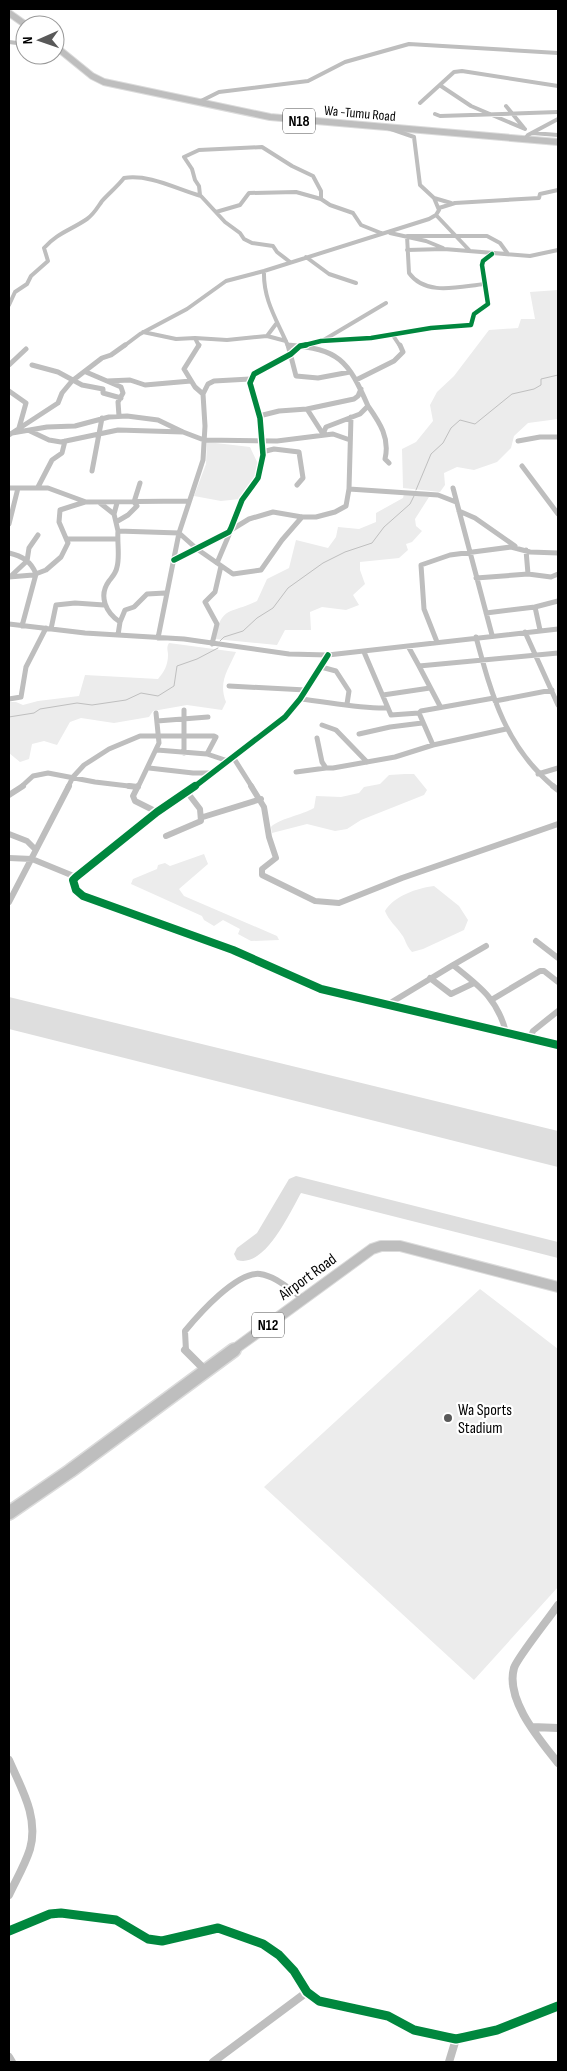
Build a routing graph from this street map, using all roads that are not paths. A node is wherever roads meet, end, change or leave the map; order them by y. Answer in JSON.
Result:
{"nodes":[{"id":1,"x":558,"y":53,"type":"edge"},
{"id":2,"x":65,"y":55,"type":"edge"},
{"id":3,"x":441,"y":86,"type":"junction"},
{"id":4,"x":558,"y":86,"type":"edge"},
{"id":5,"x":199,"y":102,"type":"junction"},
{"id":6,"x":420,"y":102,"type":"dead end"},
{"id":7,"x":506,"y":106,"type":"dead end"},
{"id":8,"x":558,"y":112,"type":"edge"},
{"id":9,"x":435,"y":114,"type":"dead end"},
{"id":10,"x":488,"y":114,"type":"junction"},
{"id":11,"x":512,"y":114,"type":"junction"},
{"id":12,"x":558,"y":119,"type":"edge"},
{"id":13,"x":387,"y":128,"type":"junction"},
{"id":14,"x":524,"y":129,"type":"junction"},
{"id":15,"x":558,"y":135,"type":"edge"},
{"id":16,"x":528,"y":136,"type":"junction"},
{"id":17,"x":558,"y":142,"type":"edge"},
{"id":18,"x":558,"y":190,"type":"edge"},
{"id":19,"x":201,"y":196,"type":"junction"},
{"id":20,"x":434,"y":198,"type":"junction"},
{"id":21,"x":321,"y":199,"type":"junction"},
{"id":22,"x":452,"y":204,"type":"junction"},
{"id":23,"x":439,"y":208,"type":"junction"},
{"id":24,"x":216,"y":212,"type":"junction"},
{"id":25,"x":436,"y":215,"type":"junction"},
{"id":26,"x":384,"y":232,"type":"junction"},
{"id":27,"x":407,"y":236,"type":"junction"},
{"id":28,"x":456,"y":236,"type":"junction"},
{"id":29,"x":444,"y":249,"type":"junction"},
{"id":30,"x":407,"y":250,"type":"junction"},
{"id":31,"x":558,"y":250,"type":"edge"},
{"id":32,"x":470,"y":251,"type":"junction"},
{"id":33,"x":492,"y":254,"type":"junction"},
{"id":34,"x":508,"y":254,"type":"junction"},
{"id":35,"x":306,"y":257,"type":"junction"},
{"id":36,"x":290,"y":262,"type":"junction"},
{"id":37,"x":264,"y":271,"type":"junction"},
{"id":38,"x":356,"y":283,"type":"dead end"},
{"id":39,"x":485,"y":284,"type":"junction"},
{"id":40,"x":386,"y":303,"type":"dead end"},
{"id":41,"x":9,"y":305,"type":"edge"},
{"id":42,"x":276,"y":324,"type":"junction"},
{"id":43,"x":143,"y":332,"type":"junction"},
{"id":44,"x":392,"y":334,"type":"junction"},
{"id":45,"x":267,"y":336,"type":"junction"},
{"id":46,"x":195,"y":338,"type":"junction"},
{"id":47,"x":321,"y":341,"type":"junction"},
{"id":48,"x":287,"y":343,"type":"junction"},
{"id":49,"x":300,"y":346,"type":"junction"},
{"id":50,"x":26,"y":349,"type":"dead end"},
{"id":51,"x":291,"y":354,"type":"junction"},
{"id":52,"x":9,"y":365,"type":"edge"},
{"id":53,"x":32,"y":365,"type":"dead end"},
{"id":54,"x":86,"y":372,"type":"junction"},
{"id":55,"x":350,"y":372,"type":"junction"},
{"id":56,"x":250,"y":379,"type":"junction"},
{"id":57,"x":356,"y":380,"type":"junction"},
{"id":58,"x":72,"y":381,"type":"junction"},
{"id":59,"x":107,"y":381,"type":"junction"},
{"id":60,"x":191,"y":381,"type":"junction"},
{"id":61,"x":361,"y":389,"type":"junction"},
{"id":62,"x":9,"y":390,"type":"edge"},
{"id":63,"x":203,"y":394,"type":"junction"},
{"id":64,"x":121,"y":398,"type":"junction"},
{"id":65,"x":368,"y":406,"type":"junction"},
{"id":66,"x":307,"y":409,"type":"junction"},
{"id":67,"x":119,"y":416,"type":"junction"},
{"id":68,"x":259,"y":416,"type":"junction"},
{"id":69,"x":351,"y":417,"type":"junction"},
{"id":70,"x":102,"y":418,"type":"junction"},
{"id":71,"x":19,"y":428,"type":"junction"},
{"id":72,"x":30,"y":432,"type":"junction"},
{"id":73,"x":182,"y":432,"type":"junction"},
{"id":74,"x":10,"y":434,"type":"edge"},
{"id":75,"x":99,"y":434,"type":"junction"},
{"id":76,"x":322,"y":434,"type":"junction"},
{"id":77,"x":558,"y":436,"type":"edge"},
{"id":78,"x":204,"y":440,"type":"junction"},
{"id":79,"x":350,"y":440,"type":"junction"},
{"id":80,"x":65,"y":441,"type":"junction"},
{"id":81,"x":263,"y":441,"type":"junction"},
{"id":82,"x":518,"y":441,"type":"dead end"},
{"id":83,"x":262,"y":452,"type":"junction"},
{"id":84,"x":389,"y":463,"type":"dead end"},
{"id":85,"x":522,"y":466,"type":"dead end"},
{"id":86,"x":92,"y":471,"type":"dead end"},
{"id":87,"x":140,"y":483,"type":"dead end"},
{"id":88,"x":297,"y":485,"type":"dead end"},
{"id":89,"x":38,"y":487,"type":"junction"},
{"id":90,"x":9,"y":488,"type":"edge"},
{"id":91,"x":18,"y":488,"type":"junction"},
{"id":92,"x":452,"y":488,"type":"dead end"},
{"id":93,"x":349,"y":489,"type":"junction"},
{"id":94,"x":189,"y":501,"type":"junction"},
{"id":95,"x":86,"y":502,"type":"junction"},
{"id":96,"x":100,"y":502,"type":"junction"},
{"id":97,"x":134,"y":502,"type":"junction"},
{"id":98,"x":456,"y":502,"type":"junction"},
{"id":99,"x":118,"y":503,"type":"junction"},
{"id":100,"x":556,"y":507,"type":"edge"},
{"id":101,"x":458,"y":511,"type":"junction"},
{"id":102,"x":114,"y":514,"type":"junction"},
{"id":103,"x":558,"y":514,"type":"edge"},
{"id":104,"x":302,"y":517,"type":"junction"},
{"id":105,"x":116,"y":522,"type":"junction"},
{"id":106,"x":9,"y":524,"type":"edge"},
{"id":107,"x":231,"y":530,"type":"junction"},
{"id":108,"x":118,"y":531,"type":"junction"},
{"id":109,"x":179,"y":533,"type":"junction"},
{"id":110,"x":38,"y":535,"type":"dead end"},
{"id":111,"x":68,"y":539,"type":"junction"},
{"id":112,"x":117,"y":539,"type":"junction"},
{"id":113,"x":518,"y":547,"type":"junction"},
{"id":114,"x":197,"y":549,"type":"junction"},
{"id":115,"x":526,"y":550,"type":"junction"},
{"id":116,"x":470,"y":551,"type":"junction"},
{"id":117,"x":9,"y":553,"type":"edge"},
{"id":118,"x":558,"y":553,"type":"edge"},
{"id":119,"x":174,"y":560,"type":"junction"},
{"id":120,"x":27,"y":561,"type":"junction"},
{"id":121,"x":219,"y":564,"type":"junction"},
{"id":122,"x":36,"y":574,"type":"junction"},
{"id":123,"x":528,"y":574,"type":"junction"},
{"id":124,"x":558,"y":574,"type":"edge"},
{"id":125,"x":11,"y":576,"type":"edge"},
{"id":126,"x":476,"y":578,"type":"junction"},
{"id":127,"x":165,"y":593,"type":"junction"},
{"id":128,"x":558,"y":601,"type":"edge"},
{"id":129,"x":104,"y":605,"type":"junction"},
{"id":130,"x":535,"y":608,"type":"junction"},
{"id":131,"x":486,"y":613,"type":"junction"},
{"id":132,"x":120,"y":622,"type":"junction"},
{"id":133,"x":9,"y":624,"type":"edge"},
{"id":134,"x":22,"y":626,"type":"junction"},
{"id":135,"x":49,"y":629,"type":"junction"},
{"id":136,"x":558,"y":629,"type":"edge"},
{"id":137,"x":540,"y":630,"type":"junction"},
{"id":138,"x":525,"y":632,"type":"junction"},
{"id":139,"x":118,"y":635,"type":"junction"},
{"id":140,"x":492,"y":635,"type":"junction"},
{"id":141,"x":476,"y":637,"type":"junction"},
{"id":142,"x":158,"y":638,"type":"junction"},
{"id":143,"x":437,"y":642,"type":"junction"},
{"id":144,"x":212,"y":644,"type":"junction"},
{"id":145,"x":408,"y":646,"type":"junction"},
{"id":146,"x":364,"y":652,"type":"junction"},
{"id":147,"x":558,"y":653,"type":"edge"},
{"id":148,"x":328,"y":655,"type":"junction"},
{"id":149,"x":535,"y":656,"type":"junction"},
{"id":150,"x":482,"y":659,"type":"junction"},
{"id":151,"x":419,"y":666,"type":"junction"},
{"id":152,"x":320,"y":667,"type":"junction"},
{"id":153,"x":229,"y":686,"type":"dead end"},
{"id":154,"x":430,"y":688,"type":"junction"},
{"id":155,"x":306,"y":690,"type":"junction"},
{"id":156,"x":552,"y":690,"type":"junction"},
{"id":157,"x":383,"y":695,"type":"junction"},
{"id":158,"x":9,"y":699,"type":"edge"},
{"id":159,"x":300,"y":699,"type":"junction"},
{"id":160,"x":495,"y":700,"type":"junction"},
{"id":161,"x":347,"y":704,"type":"junction"},
{"id":162,"x":558,"y":705,"type":"edge"},
{"id":163,"x":440,"y":706,"type":"junction"},
{"id":164,"x":388,"y":708,"type":"junction"},
{"id":165,"x":184,"y":710,"type":"dead end"},
{"id":166,"x":156,"y":713,"type":"dead end"},
{"id":167,"x":419,"y":713,"type":"junction"},
{"id":168,"x":391,"y":716,"type":"junction"},
{"id":169,"x":208,"y":718,"type":"dead end"},
{"id":170,"x":183,"y":719,"type":"junction"},
{"id":171,"x":156,"y":721,"type":"junction"},
{"id":172,"x":422,"y":723,"type":"junction"},
{"id":173,"x":322,"y":725,"type":"dead end"},
{"id":174,"x":390,"y":727,"type":"junction"},
{"id":175,"x":506,"y":729,"type":"junction"},
{"id":176,"x":359,"y":734,"type":"dead end"},
{"id":177,"x":184,"y":736,"type":"junction"},
{"id":178,"x":157,"y":737,"type":"junction"},
{"id":179,"x":317,"y":738,"type":"dead end"},
{"id":180,"x":432,"y":744,"type":"junction"},
{"id":181,"x":157,"y":750,"type":"junction"},
{"id":182,"x":184,"y":753,"type":"junction"},
{"id":183,"x":207,"y":754,"type":"junction"},
{"id":184,"x":230,"y":759,"type":"junction"},
{"id":185,"x":367,"y":762,"type":"junction"},
{"id":186,"x":149,"y":768,"type":"junction"},
{"id":187,"x":326,"y":768,"type":"junction"},
{"id":188,"x":558,"y":768,"type":"edge"},
{"id":189,"x":296,"y":772,"type":"dead end"},
{"id":190,"x":212,"y":773,"type":"junction"},
{"id":191,"x":538,"y":774,"type":"junction"},
{"id":192,"x":73,"y":777,"type":"junction"},
{"id":193,"x":138,"y":786,"type":"junction"},
{"id":194,"x":558,"y":790,"type":"edge"},
{"id":195,"x":186,"y":792,"type":"junction"},
{"id":196,"x":9,"y":795,"type":"edge"},
{"id":197,"x":260,"y":799,"type":"junction"},
{"id":198,"x":157,"y":812,"type":"junction"},
{"id":199,"x":203,"y":817,"type":"junction"},
{"id":200,"x":558,"y":824,"type":"edge"},
{"id":201,"x":9,"y":834,"type":"edge"},
{"id":202,"x":166,"y":836,"type":"dead end"},
{"id":203,"x":36,"y":850,"type":"junction"},
{"id":204,"x":9,"y":858,"type":"edge"},
{"id":205,"x":32,"y":859,"type":"junction"},
{"id":206,"x":76,"y":877,"type":"junction"},
{"id":207,"x":9,"y":902,"type":"edge"},
{"id":208,"x":536,"y":941,"type":"dead end"},
{"id":209,"x":486,"y":946,"type":"dead end"},
{"id":210,"x":558,"y":958,"type":"edge"},
{"id":211,"x":452,"y":965,"type":"junction"},
{"id":212,"x":430,"y":978,"type":"junction"},
{"id":213,"x":558,"y":982,"type":"edge"},
{"id":214,"x":474,"y":983,"type":"junction"},
{"id":215,"x":494,"y":999,"type":"junction"},
{"id":216,"x":387,"y":1006,"type":"junction"},
{"id":217,"x":558,"y":1011,"type":"edge"},
{"id":218,"x":506,"y":1032,"type":"junction"},
{"id":219,"x":530,"y":1038,"type":"junction"},
{"id":220,"x":558,"y":1045,"type":"edge"},
{"id":221,"x":558,"y":1286,"type":"edge"},
{"id":222,"x":304,"y":1299,"type":"junction"},
{"id":223,"x":205,"y":1370,"type":"junction"},
{"id":224,"x":9,"y":1513,"type":"edge"},
{"id":225,"x":558,"y":1605,"type":"edge"},
{"id":226,"x":532,"y":1727,"type":"junction"},
{"id":227,"x":558,"y":1728,"type":"edge"},
{"id":228,"x":9,"y":1760,"type":"edge"},
{"id":229,"x":558,"y":1763,"type":"edge"},
{"id":230,"x":9,"y":1895,"type":"edge"},
{"id":231,"x":9,"y":1932,"type":"edge"},
{"id":232,"x":307,"y":1992,"type":"junction"},
{"id":233,"x":558,"y":2006,"type":"edge"},
{"id":234,"x":456,"y":2039,"type":"junction"},
{"id":235,"x":9,"y":2056,"type":"edge"},
{"id":236,"x":12,"y":2062,"type":"edge"},
{"id":237,"x":213,"y":2062,"type":"edge"},
{"id":238,"x":448,"y":2062,"type":"edge"}],
"edges":[{"from":1,"to":5,"type":"street"},
{"from":2,"to":5,"type":"highway","name":"Wa -Tumu Road","number":"N18"},
{"from":3,"to":4,"type":"street"},
{"from":3,"to":6,"type":"street"},
{"from":3,"to":10,"type":"street"},
{"from":5,"to":13,"type":"highway","name":"Wa -Tumu Road","number":"N18"},
{"from":7,"to":11,"type":"street"},
{"from":8,"to":11,"type":"street"},
{"from":9,"to":10,"type":"street"},
{"from":10,"to":11,"type":"street"},
{"from":10,"to":14,"type":"street"},
{"from":11,"to":14,"type":"street"},
{"from":12,"to":16,"type":"street"},
{"from":13,"to":16,"type":"highway","name":"Wa -Tumu Road","number":"N18"},
{"from":13,"to":20,"type":"street"},
{"from":14,"to":16,"type":"street"},
{"from":15,"to":16,"type":"street"},
{"from":16,"to":17,"type":"highway","name":"Wa -Tumu Road","number":"N18"},
{"from":18,"to":22,"type":"street"},
{"from":19,"to":21,"type":"street"},
{"from":19,"to":24,"type":"street"},
{"from":19,"to":41,"type":"street"},
{"from":20,"to":22,"type":"street"},
{"from":20,"to":23,"type":"street"},
{"from":21,"to":24,"type":"street"},
{"from":21,"to":26,"type":"street"},
{"from":22,"to":23,"type":"street"},
{"from":23,"to":25,"type":"street"},
{"from":24,"to":36,"type":"street"},
{"from":25,"to":26,"type":"street"},
{"from":25,"to":28,"type":"street"},
{"from":26,"to":27,"type":"street"},
{"from":26,"to":35,"type":"street"},
{"from":27,"to":28,"type":"street"},
{"from":27,"to":29,"type":"street"},
{"from":27,"to":30,"type":"street"},
{"from":28,"to":32,"type":"street"},
{"from":28,"to":34,"type":"street"},
{"from":29,"to":30,"type":"street"},
{"from":29,"to":32,"type":"street"},
{"from":30,"to":39,"type":"street"},
{"from":31,"to":34,"type":"street"},
{"from":32,"to":33,"type":"street"},
{"from":33,"to":34,"type":"street"},
{"from":33,"to":39,"type":"street"},
{"from":35,"to":36,"type":"street"},
{"from":35,"to":38,"type":"street"},
{"from":36,"to":37,"type":"street"},
{"from":37,"to":42,"type":"street"},
{"from":37,"to":43,"type":"street"},
{"from":39,"to":44,"type":"street"},
{"from":40,"to":47,"type":"street"},
{"from":42,"to":45,"type":"street"},
{"from":42,"to":48,"type":"street"},
{"from":43,"to":46,"type":"street"},
{"from":43,"to":54,"type":"street"},
{"from":44,"to":47,"type":"street"},
{"from":44,"to":57,"type":"street"},
{"from":45,"to":46,"type":"street"},
{"from":45,"to":48,"type":"street"},
{"from":46,"to":60,"type":"street"},
{"from":47,"to":49,"type":"street"},
{"from":48,"to":49,"type":"street"},
{"from":48,"to":51,"type":"street"},
{"from":49,"to":51,"type":"street"},
{"from":49,"to":55,"type":"street"},
{"from":50,"to":52,"type":"street"},
{"from":51,"to":55,"type":"street"},
{"from":51,"to":56,"type":"street"},
{"from":53,"to":58,"type":"street"},
{"from":54,"to":58,"type":"street"},
{"from":54,"to":59,"type":"street"},
{"from":55,"to":57,"type":"street"},
{"from":56,"to":63,"type":"street"},
{"from":56,"to":68,"type":"street"},
{"from":57,"to":61,"type":"street"},
{"from":58,"to":64,"type":"street"},
{"from":58,"to":71,"type":"street"},
{"from":59,"to":60,"type":"street"},
{"from":59,"to":64,"type":"street"},
{"from":60,"to":63,"type":"street"},
{"from":61,"to":65,"type":"street"},
{"from":61,"to":66,"type":"street"},
{"from":62,"to":71,"type":"street"},
{"from":63,"to":78,"type":"street"},
{"from":64,"to":67,"type":"street"},
{"from":65,"to":69,"type":"street"},
{"from":65,"to":84,"type":"street"},
{"from":66,"to":68,"type":"street"},
{"from":66,"to":76,"type":"street"},
{"from":67,"to":70,"type":"street"},
{"from":67,"to":73,"type":"street"},
{"from":68,"to":81,"type":"street"},
{"from":69,"to":76,"type":"street"},
{"from":69,"to":79,"type":"street"},
{"from":70,"to":72,"type":"street"},
{"from":70,"to":75,"type":"street"},
{"from":71,"to":74,"type":"street"},
{"from":72,"to":74,"type":"street"},
{"from":72,"to":80,"type":"street"},
{"from":73,"to":75,"type":"street"},
{"from":73,"to":78,"type":"street"},
{"from":75,"to":80,"type":"street"},
{"from":75,"to":86,"type":"street"},
{"from":76,"to":79,"type":"street"},
{"from":76,"to":81,"type":"street"},
{"from":77,"to":82,"type":"street"},
{"from":78,"to":81,"type":"street"},
{"from":78,"to":94,"type":"street"},
{"from":79,"to":93,"type":"street"},
{"from":80,"to":89,"type":"street"},
{"from":81,"to":83,"type":"street"},
{"from":83,"to":88,"type":"street"},
{"from":83,"to":107,"type":"street"},
{"from":85,"to":100,"type":"street"},
{"from":87,"to":97,"type":"street"},
{"from":89,"to":91,"type":"street"},
{"from":89,"to":95,"type":"street"},
{"from":90,"to":91,"type":"street"},
{"from":91,"to":106,"type":"street"},
{"from":92,"to":98,"type":"street"},
{"from":93,"to":98,"type":"street"},
{"from":93,"to":104,"type":"street"},
{"from":94,"to":97,"type":"street"},
{"from":94,"to":109,"type":"street"},
{"from":95,"to":96,"type":"street"},
{"from":95,"to":111,"type":"street"},
{"from":96,"to":99,"type":"street"},
{"from":96,"to":102,"type":"street"},
{"from":97,"to":99,"type":"street"},
{"from":97,"to":105,"type":"street"},
{"from":98,"to":101,"type":"street"},
{"from":99,"to":102,"type":"street"},
{"from":100,"to":103,"type":"street"},
{"from":101,"to":113,"type":"street"},
{"from":101,"to":116,"type":"street"},
{"from":102,"to":105,"type":"street"},
{"from":104,"to":107,"type":"street"},
{"from":104,"to":121,"type":"street"},
{"from":105,"to":108,"type":"street"},
{"from":107,"to":114,"type":"street"},
{"from":107,"to":121,"type":"street"},
{"from":108,"to":109,"type":"street"},
{"from":108,"to":112,"type":"street"},
{"from":109,"to":114,"type":"street"},
{"from":109,"to":119,"type":"street"},
{"from":110,"to":120,"type":"street"},
{"from":111,"to":112,"type":"street"},
{"from":111,"to":122,"type":"street"},
{"from":112,"to":129,"type":"street"},
{"from":113,"to":115,"type":"street"},
{"from":113,"to":116,"type":"street"},
{"from":114,"to":119,"type":"street"},
{"from":114,"to":121,"type":"street"},
{"from":115,"to":118,"type":"street"},
{"from":115,"to":123,"type":"street"},
{"from":116,"to":126,"type":"street"},
{"from":116,"to":143,"type":"street"},
{"from":117,"to":120,"type":"street"},
{"from":119,"to":127,"type":"street"},
{"from":120,"to":122,"type":"street"},
{"from":120,"to":125,"type":"street"},
{"from":121,"to":144,"type":"street"},
{"from":122,"to":125,"type":"street"},
{"from":122,"to":134,"type":"street"},
{"from":123,"to":124,"type":"street"},
{"from":123,"to":126,"type":"street"},
{"from":126,"to":131,"type":"street"},
{"from":127,"to":132,"type":"street"},
{"from":127,"to":142,"type":"street"},
{"from":128,"to":130,"type":"street"},
{"from":129,"to":132,"type":"street"},
{"from":129,"to":135,"type":"street"},
{"from":130,"to":131,"type":"street"},
{"from":130,"to":137,"type":"street"},
{"from":131,"to":140,"type":"street"},
{"from":132,"to":139,"type":"street"},
{"from":133,"to":134,"type":"street"},
{"from":134,"to":135,"type":"street"},
{"from":135,"to":139,"type":"street"},
{"from":135,"to":158,"type":"street"},
{"from":136,"to":137,"type":"street"},
{"from":137,"to":138,"type":"street"},
{"from":138,"to":140,"type":"street"},
{"from":138,"to":149,"type":"street"},
{"from":139,"to":142,"type":"street"},
{"from":140,"to":141,"type":"street"},
{"from":141,"to":143,"type":"street"},
{"from":141,"to":150,"type":"street"},
{"from":142,"to":144,"type":"street"},
{"from":143,"to":145,"type":"street"},
{"from":144,"to":148,"type":"street"},
{"from":145,"to":146,"type":"street"},
{"from":145,"to":151,"type":"street"},
{"from":146,"to":148,"type":"street"},
{"from":146,"to":157,"type":"street"},
{"from":147,"to":149,"type":"street"},
{"from":148,"to":152,"type":"street"},
{"from":149,"to":150,"type":"street"},
{"from":149,"to":156,"type":"street"},
{"from":150,"to":151,"type":"street"},
{"from":150,"to":160,"type":"street"},
{"from":151,"to":154,"type":"street"},
{"from":152,"to":155,"type":"street"},
{"from":152,"to":161,"type":"street"},
{"from":153,"to":155,"type":"street"},
{"from":154,"to":157,"type":"street"},
{"from":154,"to":163,"type":"street"},
{"from":155,"to":159,"type":"street"},
{"from":156,"to":160,"type":"street"},
{"from":156,"to":162,"type":"street"},
{"from":157,"to":164,"type":"street"},
{"from":159,"to":161,"type":"street"},
{"from":159,"to":184,"type":"street"},
{"from":160,"to":163,"type":"street"},
{"from":160,"to":175,"type":"street"},
{"from":161,"to":164,"type":"street"},
{"from":163,"to":167,"type":"street"},
{"from":164,"to":168,"type":"street"},
{"from":165,"to":170,"type":"street"},
{"from":166,"to":171,"type":"street"},
{"from":167,"to":168,"type":"street"},
{"from":167,"to":172,"type":"street"},
{"from":168,"to":174,"type":"street"},
{"from":169,"to":170,"type":"street"},
{"from":170,"to":171,"type":"street"},
{"from":170,"to":177,"type":"street"},
{"from":171,"to":178,"type":"street"},
{"from":172,"to":174,"type":"street"},
{"from":172,"to":180,"type":"street"},
{"from":173,"to":185,"type":"street"},
{"from":174,"to":176,"type":"street"},
{"from":175,"to":180,"type":"street"},
{"from":175,"to":191,"type":"street"},
{"from":177,"to":178,"type":"street"},
{"from":177,"to":182,"type":"street"},
{"from":177,"to":183,"type":"street"},
{"from":178,"to":181,"type":"street"},
{"from":178,"to":192,"type":"street"},
{"from":179,"to":187,"type":"street"},
{"from":180,"to":185,"type":"street"},
{"from":181,"to":182,"type":"street"},
{"from":181,"to":186,"type":"street"},
{"from":182,"to":183,"type":"street"},
{"from":183,"to":184,"type":"street"},
{"from":184,"to":190,"type":"street"},
{"from":184,"to":197,"type":"street"},
{"from":185,"to":187,"type":"street"},
{"from":186,"to":190,"type":"street"},
{"from":186,"to":193,"type":"street"},
{"from":187,"to":189,"type":"street"},
{"from":188,"to":191,"type":"street"},
{"from":190,"to":195,"type":"street"},
{"from":191,"to":194,"type":"street"},
{"from":192,"to":193,"type":"street"},
{"from":192,"to":196,"type":"street"},
{"from":192,"to":203,"type":"street"},
{"from":193,"to":198,"type":"street"},
{"from":195,"to":198,"type":"street"},
{"from":195,"to":199,"type":"street"},
{"from":197,"to":199,"type":"street"},
{"from":197,"to":200,"type":"street"},
{"from":198,"to":206,"type":"street"},
{"from":199,"to":202,"type":"street"},
{"from":201,"to":203,"type":"street"},
{"from":203,"to":205,"type":"street"},
{"from":204,"to":205,"type":"street"},
{"from":205,"to":206,"type":"street"},
{"from":205,"to":207,"type":"street"},
{"from":206,"to":216,"type":"street"},
{"from":208,"to":210,"type":"street"},
{"from":209,"to":211,"type":"street"},
{"from":211,"to":212,"type":"street"},
{"from":211,"to":214,"type":"street"},
{"from":212,"to":214,"type":"street"},
{"from":212,"to":216,"type":"street"},
{"from":213,"to":215,"type":"street"},
{"from":214,"to":215,"type":"street"},
{"from":215,"to":218,"type":"street"},
{"from":216,"to":218,"type":"street"},
{"from":217,"to":219,"type":"street"},
{"from":218,"to":219,"type":"street"},
{"from":219,"to":220,"type":"street"},
{"from":221,"to":222,"type":"highway","name":"Airport Road","number":"N12"},
{"from":222,"to":223,"type":"highway","name":"Airport Road","number":"N12"},
{"from":222,"to":223,"type":"street"},
{"from":223,"to":224,"type":"highway","name":"Airport Road","number":"N12"},
{"from":225,"to":226,"type":"street"},
{"from":226,"to":227,"type":"street"},
{"from":226,"to":229,"type":"street"},
{"from":228,"to":230,"type":"street"},
{"from":231,"to":232,"type":"street"},
{"from":232,"to":234,"type":"street"},
{"from":232,"to":237,"type":"street"},
{"from":233,"to":234,"type":"street"},
{"from":234,"to":238,"type":"street"},
{"from":235,"to":236,"type":"street"}]}
